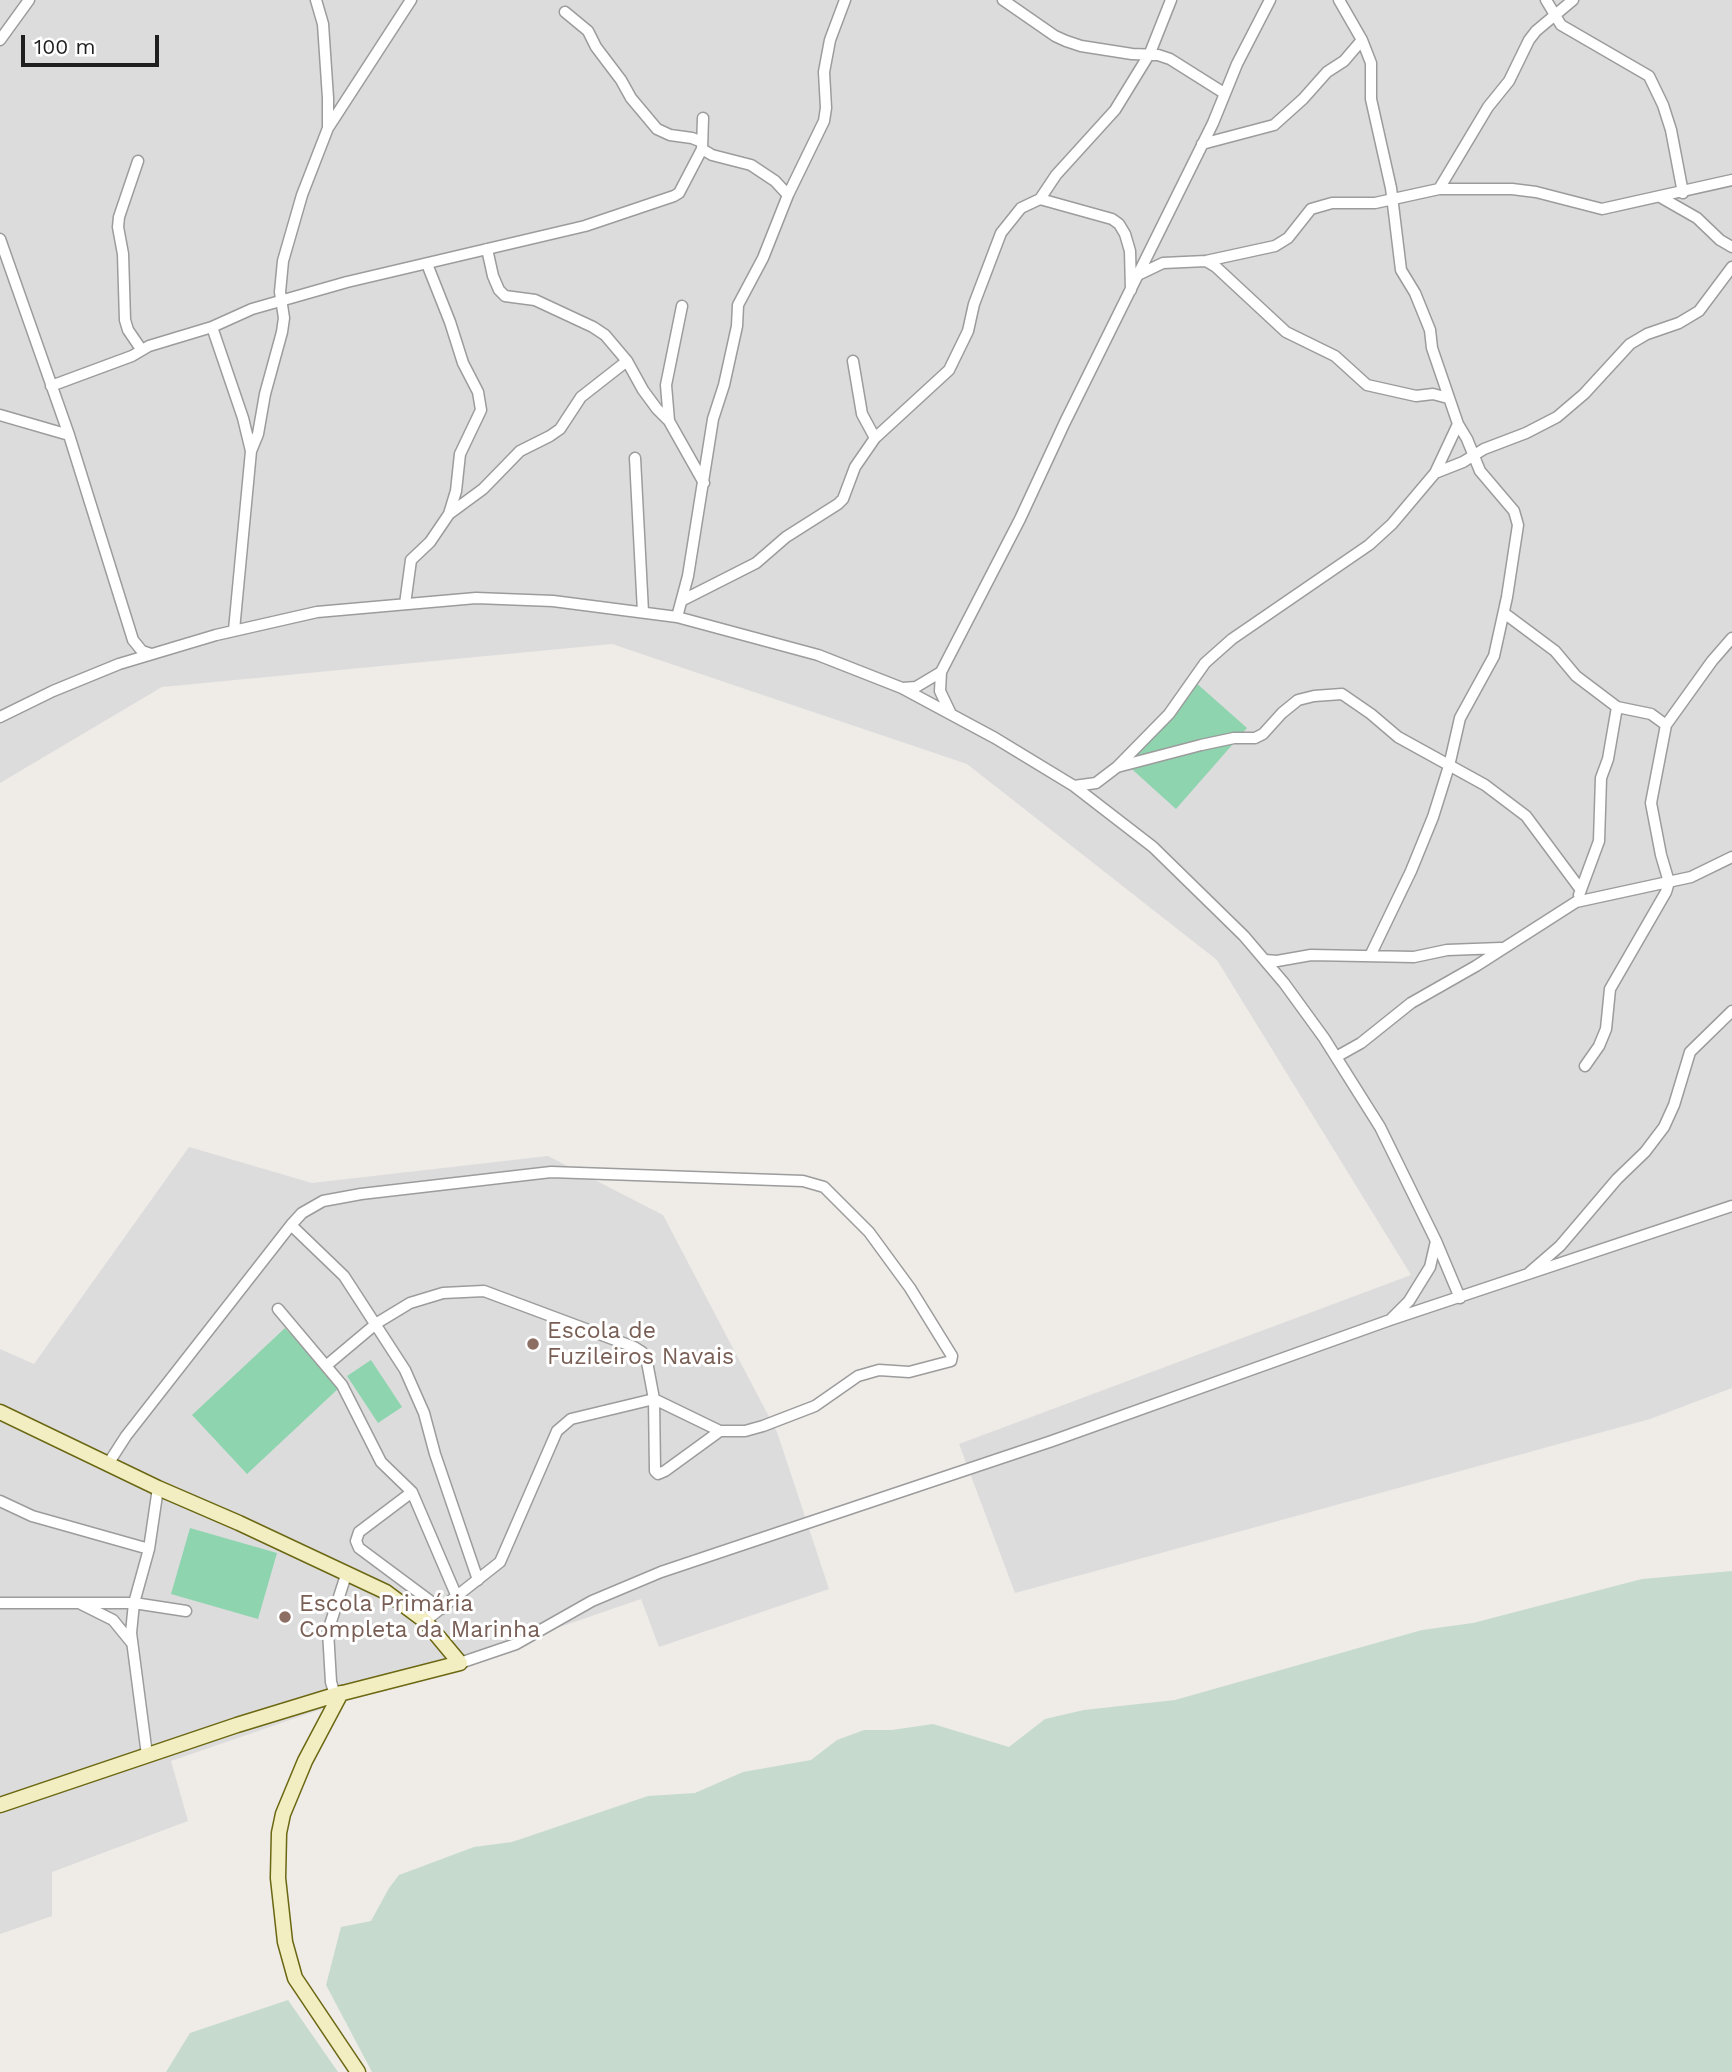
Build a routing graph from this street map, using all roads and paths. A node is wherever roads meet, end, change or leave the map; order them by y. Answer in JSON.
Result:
{"nodes":[{"id":1,"x":29,"y":0,"type":"edge"},
{"id":2,"x":316,"y":0,"type":"edge"},
{"id":3,"x":411,"y":0,"type":"edge"},
{"id":4,"x":845,"y":0,"type":"edge"},
{"id":5,"x":1003,"y":0,"type":"edge"},
{"id":6,"x":1171,"y":0,"type":"edge"},
{"id":7,"x":1270,"y":0,"type":"edge"},
{"id":8,"x":1339,"y":0,"type":"edge"},
{"id":9,"x":1546,"y":0,"type":"edge"},
{"id":10,"x":1573,"y":0,"type":"edge"},
{"id":11,"x":565,"y":12,"type":"dead end"},
{"id":12,"x":1554,"y":16,"type":"junction"},
{"id":13,"x":0,"y":40,"type":"edge"},
{"id":14,"x":1362,"y":40,"type":"junction"},
{"id":15,"x":1150,"y":54,"type":"junction"},
{"id":16,"x":1224,"y":93,"type":"junction"},
{"id":17,"x":703,"y":118,"type":"dead end"},
{"id":18,"x":328,"y":128,"type":"junction"},
{"id":19,"x":1202,"y":144,"type":"junction"},
{"id":20,"x":702,"y":145,"type":"junction"},
{"id":21,"x":138,"y":161,"type":"dead end"},
{"id":22,"x":1732,"y":180,"type":"edge"},
{"id":23,"x":1439,"y":189,"type":"junction"},
{"id":24,"x":1683,"y":193,"type":"junction"},
{"id":25,"x":788,"y":195,"type":"junction"},
{"id":26,"x":1392,"y":198,"type":"junction"},
{"id":27,"x":1661,"y":198,"type":"junction"},
{"id":28,"x":1041,"y":199,"type":"junction"},
{"id":29,"x":0,"y":239,"type":"edge"},
{"id":30,"x":1732,"y":247,"type":"edge"},
{"id":31,"x":487,"y":248,"type":"junction"},
{"id":32,"x":1206,"y":261,"type":"junction"},
{"id":33,"x":427,"y":264,"type":"junction"},
{"id":34,"x":1732,"y":267,"type":"edge"},
{"id":35,"x":1140,"y":274,"type":"junction"},
{"id":36,"x":1131,"y":292,"type":"junction"},
{"id":37,"x":281,"y":302,"type":"junction"},
{"id":38,"x":682,"y":306,"type":"dead end"},
{"id":39,"x":212,"y":327,"type":"junction"},
{"id":40,"x":141,"y":349,"type":"junction"},
{"id":41,"x":627,"y":361,"type":"junction"},
{"id":42,"x":853,"y":361,"type":"dead end"},
{"id":43,"x":51,"y":386,"type":"junction"},
{"id":44,"x":1448,"y":398,"type":"junction"},
{"id":45,"x":0,"y":415,"type":"edge"},
{"id":46,"x":669,"y":421,"type":"junction"},
{"id":47,"x":1458,"y":425,"type":"junction"},
{"id":48,"x":69,"y":435,"type":"junction"},
{"id":49,"x":875,"y":438,"type":"junction"},
{"id":50,"x":251,"y":451,"type":"junction"},
{"id":51,"x":1474,"y":455,"type":"junction"},
{"id":52,"x":635,"y":458,"type":"dead end"},
{"id":53,"x":1435,"y":473,"type":"junction"},
{"id":54,"x":704,"y":483,"type":"junction"},
{"id":55,"x":449,"y":514,"type":"junction"},
{"id":56,"x":683,"y":600,"type":"junction"},
{"id":57,"x":405,"y":604,"type":"junction"},
{"id":58,"x":643,"y":612,"type":"junction"},
{"id":59,"x":1504,"y":613,"type":"junction"},
{"id":60,"x":677,"y":617,"type":"junction"},
{"id":61,"x":234,"y":630,"type":"junction"},
{"id":62,"x":1732,"y":638,"type":"edge"},
{"id":63,"x":133,"y":640,"type":"junction"},
{"id":64,"x":151,"y":654,"type":"junction"},
{"id":65,"x":119,"y":664,"type":"junction"},
{"id":66,"x":941,"y":671,"type":"junction"},
{"id":67,"x":902,"y":688,"type":"junction"},
{"id":68,"x":1616,"y":708,"type":"junction"},
{"id":69,"x":950,"y":713,"type":"junction"},
{"id":70,"x":0,"y":718,"type":"edge"},
{"id":71,"x":1666,"y":725,"type":"junction"},
{"id":72,"x":1449,"y":766,"type":"junction"},
{"id":73,"x":1117,"y":767,"type":"junction"},
{"id":74,"x":1102,"y":779,"type":"junction"},
{"id":75,"x":1074,"y":786,"type":"junction"},
{"id":76,"x":1098,"y":805,"type":"junction"},
{"id":77,"x":1732,"y":857,"type":"edge"},
{"id":78,"x":1719,"y":865,"type":"junction"},
{"id":79,"x":1732,"y":872,"type":"edge"},
{"id":80,"x":1669,"y":882,"type":"junction"},
{"id":81,"x":1580,"y":890,"type":"junction"},
{"id":82,"x":1576,"y":902,"type":"junction"},
{"id":83,"x":1504,"y":948,"type":"junction"},
{"id":84,"x":1370,"y":956,"type":"junction"},
{"id":85,"x":1265,"y":960,"type":"junction"},
{"id":86,"x":1732,"y":1011,"type":"edge"},
{"id":87,"x":1336,"y":1057,"type":"junction"},
{"id":88,"x":1585,"y":1066,"type":"dead end"},
{"id":89,"x":1732,"y":1206,"type":"edge"},
{"id":90,"x":291,"y":1225,"type":"junction"},
{"id":91,"x":1436,"y":1241,"type":"junction"},
{"id":92,"x":1525,"y":1276,"type":"junction"},
{"id":93,"x":1460,"y":1298,"type":"junction"},
{"id":94,"x":278,"y":1308,"type":"dead end"},
{"id":95,"x":1390,"y":1320,"type":"junction"},
{"id":96,"x":377,"y":1323,"type":"junction"},
{"id":97,"x":327,"y":1365,"type":"junction"},
{"id":98,"x":653,"y":1399,"type":"junction"},
{"id":99,"x":0,"y":1412,"type":"edge"},
{"id":100,"x":720,"y":1431,"type":"junction"},
{"id":101,"x":108,"y":1464,"type":"junction"},
{"id":102,"x":158,"y":1488,"type":"junction"},
{"id":103,"x":412,"y":1492,"type":"junction"},
{"id":104,"x":0,"y":1501,"type":"edge"},
{"id":105,"x":149,"y":1549,"type":"junction"},
{"id":106,"x":346,"y":1575,"type":"junction"},
{"id":107,"x":478,"y":1580,"type":"junction"},
{"id":108,"x":457,"y":1597,"type":"junction"},
{"id":109,"x":76,"y":1602,"type":"junction"},
{"id":110,"x":0,"y":1603,"type":"edge"},
{"id":111,"x":134,"y":1603,"type":"junction"},
{"id":112,"x":441,"y":1609,"type":"junction"},
{"id":113,"x":186,"y":1611,"type":"dead end"},
{"id":114,"x":425,"y":1621,"type":"junction"},
{"id":115,"x":132,"y":1644,"type":"junction"},
{"id":116,"x":460,"y":1663,"type":"junction"},
{"id":117,"x":338,"y":1694,"type":"junction"},
{"id":118,"x":147,"y":1755,"type":"junction"},
{"id":119,"x":0,"y":1805,"type":"edge"},
{"id":120,"x":358,"y":2072,"type":"edge"}],
"edges":[{"from":1,"to":13,"type":"street"},
{"from":2,"to":18,"type":"street"},
{"from":3,"to":18,"type":"street"},
{"from":4,"to":25,"type":"street"},
{"from":5,"to":15,"type":"street"},
{"from":6,"to":15,"type":"street"},
{"from":7,"to":16,"type":"street"},
{"from":8,"to":14,"type":"street"},
{"from":9,"to":12,"type":"street"},
{"from":10,"to":12,"type":"street"},
{"from":11,"to":20,"type":"street"},
{"from":12,"to":23,"type":"street"},
{"from":12,"to":24,"type":"street"},
{"from":14,"to":19,"type":"street"},
{"from":14,"to":26,"type":"street"},
{"from":15,"to":16,"type":"street"},
{"from":15,"to":28,"type":"street"},
{"from":16,"to":19,"type":"street"},
{"from":17,"to":20,"type":"street"},
{"from":18,"to":37,"type":"street"},
{"from":19,"to":35,"type":"street"},
{"from":20,"to":25,"type":"street"},
{"from":20,"to":31,"type":"street"},
{"from":21,"to":40,"type":"street"},
{"from":22,"to":24,"type":"street"},
{"from":23,"to":26,"type":"street"},
{"from":23,"to":27,"type":"street"},
{"from":24,"to":27,"type":"street"},
{"from":25,"to":54,"type":"street"},
{"from":26,"to":32,"type":"street"},
{"from":26,"to":44,"type":"street"},
{"from":27,"to":30,"type":"street"},
{"from":28,"to":36,"type":"street"},
{"from":28,"to":49,"type":"street"},
{"from":29,"to":43,"type":"street"},
{"from":31,"to":33,"type":"street"},
{"from":31,"to":41,"type":"street"},
{"from":32,"to":35,"type":"street"},
{"from":32,"to":44,"type":"street"},
{"from":33,"to":37,"type":"street"},
{"from":33,"to":55,"type":"street"},
{"from":34,"to":51,"type":"street"},
{"from":35,"to":36,"type":"street"},
{"from":36,"to":66,"type":"street"},
{"from":37,"to":39,"type":"street"},
{"from":37,"to":50,"type":"street"},
{"from":38,"to":46,"type":"street"},
{"from":39,"to":40,"type":"street"},
{"from":39,"to":50,"type":"street"},
{"from":40,"to":43,"type":"street"},
{"from":41,"to":46,"type":"street"},
{"from":41,"to":55,"type":"street"},
{"from":42,"to":49,"type":"street"},
{"from":43,"to":48,"type":"street"},
{"from":44,"to":47,"type":"street"},
{"from":45,"to":48,"type":"street"},
{"from":46,"to":54,"type":"street"},
{"from":47,"to":51,"type":"street"},
{"from":47,"to":53,"type":"street"},
{"from":48,"to":63,"type":"street"},
{"from":49,"to":56,"type":"street"},
{"from":50,"to":61,"type":"street"},
{"from":51,"to":53,"type":"street"},
{"from":51,"to":59,"type":"street"},
{"from":52,"to":58,"type":"street"},
{"from":53,"to":73,"type":"street"},
{"from":54,"to":56,"type":"street"},
{"from":55,"to":57,"type":"street"},
{"from":56,"to":60,"type":"street"},
{"from":57,"to":58,"type":"street"},
{"from":57,"to":61,"type":"street"},
{"from":58,"to":60,"type":"street"},
{"from":59,"to":68,"type":"street"},
{"from":59,"to":72,"type":"street"},
{"from":60,"to":67,"type":"street"},
{"from":61,"to":64,"type":"street"},
{"from":62,"to":71,"type":"street"},
{"from":63,"to":64,"type":"street"},
{"from":63,"to":65,"type":"street"},
{"from":64,"to":65,"type":"street"},
{"from":65,"to":70,"type":"street"},
{"from":66,"to":67,"type":"street"},
{"from":66,"to":69,"type":"street"},
{"from":67,"to":69,"type":"street"},
{"from":68,"to":71,"type":"street"},
{"from":68,"to":81,"type":"street"},
{"from":69,"to":75,"type":"street"},
{"from":71,"to":80,"type":"street"},
{"from":72,"to":73,"type":"street"},
{"from":72,"to":81,"type":"street"},
{"from":72,"to":84,"type":"street"},
{"from":73,"to":74,"type":"street"},
{"from":74,"to":75,"type":"street"},
{"from":74,"to":76,"type":"street"},
{"from":75,"to":76,"type":"street"},
{"from":76,"to":85,"type":"street"},
{"from":77,"to":78,"type":"street"},
{"from":78,"to":79,"type":"street"},
{"from":78,"to":80,"type":"street"},
{"from":80,"to":82,"type":"street"},
{"from":80,"to":88,"type":"street"},
{"from":81,"to":82,"type":"street"},
{"from":82,"to":83,"type":"street"},
{"from":83,"to":84,"type":"street"},
{"from":83,"to":87,"type":"street"},
{"from":84,"to":85,"type":"street"},
{"from":85,"to":87,"type":"street"},
{"from":86,"to":92,"type":"street"},
{"from":87,"to":91,"type":"street"},
{"from":89,"to":92,"type":"street"},
{"from":90,"to":96,"type":"street"},
{"from":90,"to":100,"type":"street"},
{"from":90,"to":101,"type":"street"},
{"from":91,"to":93,"type":"street"},
{"from":91,"to":95,"type":"street"},
{"from":92,"to":93,"type":"street"},
{"from":93,"to":95,"type":"street"},
{"from":94,"to":97,"type":"street"},
{"from":95,"to":116,"type":"street"},
{"from":96,"to":97,"type":"street"},
{"from":96,"to":98,"type":"street"},
{"from":96,"to":107,"type":"street"},
{"from":97,"to":103,"type":"street"},
{"from":98,"to":100,"type":"street"},
{"from":98,"to":100,"type":"street"},
{"from":98,"to":107,"type":"street"},
{"from":99,"to":101,"type":"street"},
{"from":101,"to":102,"type":"street"},
{"from":102,"to":105,"type":"street"},
{"from":102,"to":106,"type":"street"},
{"from":103,"to":108,"type":"street"},
{"from":103,"to":112,"type":"street"},
{"from":104,"to":105,"type":"street"},
{"from":105,"to":111,"type":"street"},
{"from":106,"to":114,"type":"street"},
{"from":106,"to":117,"type":"street"},
{"from":107,"to":108,"type":"street"},
{"from":108,"to":112,"type":"street"},
{"from":109,"to":110,"type":"street"},
{"from":109,"to":111,"type":"street"},
{"from":109,"to":115,"type":"street"},
{"from":111,"to":113,"type":"street"},
{"from":111,"to":115,"type":"street"},
{"from":112,"to":114,"type":"street"},
{"from":114,"to":116,"type":"street"},
{"from":115,"to":118,"type":"street"},
{"from":116,"to":117,"type":"street"},
{"from":117,"to":118,"type":"street"},
{"from":117,"to":120,"type":"street"},
{"from":118,"to":119,"type":"street"}]}
